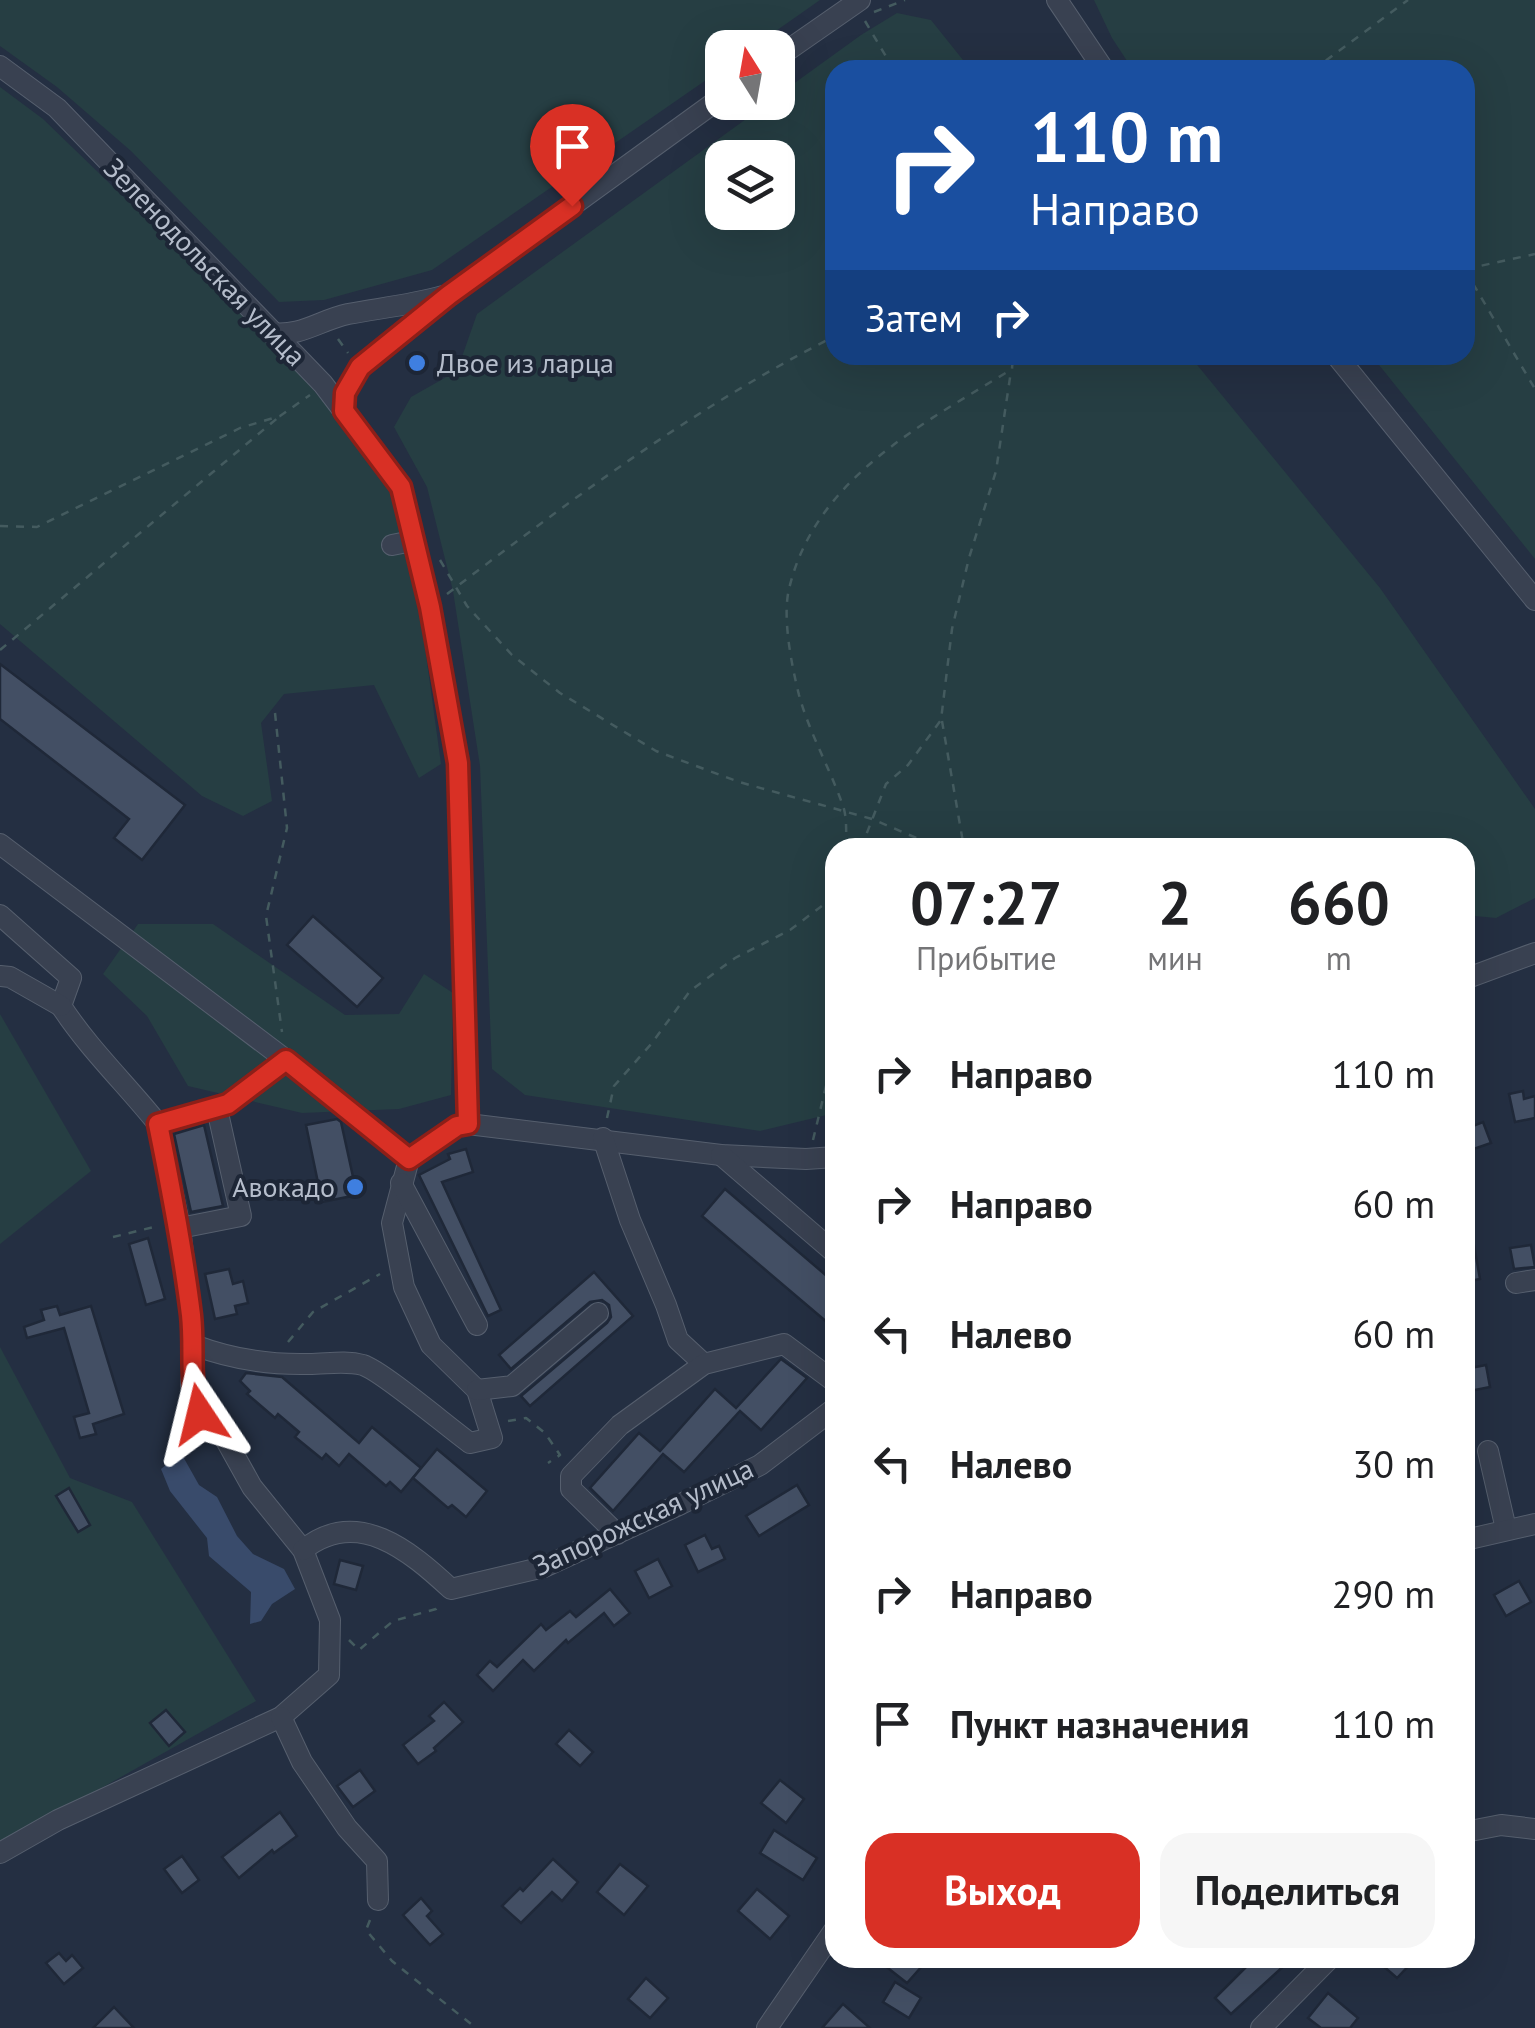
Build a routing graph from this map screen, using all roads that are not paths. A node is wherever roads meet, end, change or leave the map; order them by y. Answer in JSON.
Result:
{"nodes":[{"id":1,"x":1056,"y":0,"type":"edge"},
{"id":2,"x":857,"y":1,"type":"edge"},
{"id":3,"x":795,"y":45,"type":"edge"},
{"id":4,"x":1097,"y":60,"type":"edge"},
{"id":5,"x":0,"y":66,"type":"edge"},
{"id":6,"x":705,"y":109,"type":"edge"},
{"id":7,"x":449,"y":295,"type":"junction"},
{"id":8,"x":330,"y":328,"type":"junction"},
{"id":9,"x":271,"y":333,"type":"junction"},
{"id":10,"x":356,"y":362,"type":"junction"},
{"id":11,"x":1344,"y":365,"type":"edge"},
{"id":12,"x":316,"y":377,"type":"junction"},
{"id":13,"x":344,"y":411,"type":"junction"},
{"id":14,"x":415,"y":544,"type":"junction"},
{"id":15,"x":392,"y":546,"type":"dead end"},
{"id":16,"x":1535,"y":600,"type":"edge"},
{"id":17,"x":1,"y":848,"type":"edge"},
{"id":18,"x":0,"y":915,"type":"edge"},
{"id":19,"x":1535,"y":953,"type":"edge"},
{"id":20,"x":1475,"y":975,"type":"edge"},
{"id":21,"x":0,"y":976,"type":"edge"},
{"id":22,"x":62,"y":1006,"type":"junction"},
{"id":23,"x":286,"y":1060,"type":"junction"},
{"id":24,"x":218,"y":1108,"type":"junction"},
{"id":25,"x":158,"y":1124,"type":"junction"},
{"id":26,"x":468,"y":1124,"type":"junction"},
{"id":27,"x":603,"y":1138,"type":"junction"},
{"id":28,"x":721,"y":1154,"type":"junction"},
{"id":29,"x":825,"y":1158,"type":"edge"},
{"id":30,"x":409,"y":1159,"type":"junction"},
{"id":31,"x":401,"y":1184,"type":"junction"},
{"id":32,"x":179,"y":1224,"type":"junction"},
{"id":33,"x":825,"y":1245,"type":"edge"},
{"id":34,"x":598,"y":1313,"type":"dead end"},
{"id":35,"x":477,"y":1325,"type":"dead end"},
{"id":36,"x":194,"y":1345,"type":"junction"},
{"id":37,"x":704,"y":1364,"type":"junction"},
{"id":38,"x":825,"y":1375,"type":"edge"},
{"id":39,"x":477,"y":1390,"type":"junction"},
{"id":40,"x":825,"y":1416,"type":"edge"},
{"id":41,"x":1488,"y":1451,"type":"dead end"},
{"id":42,"x":1535,"y":1524,"type":"edge"},
{"id":43,"x":1506,"y":1529,"type":"junction"},
{"id":44,"x":617,"y":1534,"type":"junction"},
{"id":45,"x":1475,"y":1537,"type":"edge"},
{"id":46,"x":303,"y":1550,"type":"junction"},
{"id":47,"x":281,"y":1717,"type":"junction"},
{"id":48,"x":1475,"y":1830,"type":"edge"},
{"id":49,"x":1535,"y":1830,"type":"edge"},
{"id":50,"x":0,"y":1854,"type":"edge"},
{"id":51,"x":378,"y":1900,"type":"road end"},
{"id":52,"x":825,"y":1944,"type":"edge"},
{"id":53,"x":1320,"y":1968,"type":"edge"},
{"id":54,"x":768,"y":2028,"type":"edge"},
{"id":55,"x":1261,"y":2028,"type":"edge"}],
"edges":[{"from":1,"to":4,"type":"street"},
{"from":2,"to":3,"type":"street"},
{"from":5,"to":9,"type":"street","name":"Зеленодольская улица"},
{"from":6,"to":7,"type":"street"},
{"from":7,"to":8,"type":"street"},
{"from":7,"to":10,"type":"street"},
{"from":8,"to":9,"type":"street"},
{"from":8,"to":12,"type":"street"},
{"from":9,"to":12,"type":"street","name":"Зеленодольская улица"},
{"from":10,"to":12,"type":"street"},
{"from":10,"to":13,"type":"street"},
{"from":11,"to":16,"type":"street"},
{"from":12,"to":13,"type":"street","name":"Зеленодольская улица"},
{"from":13,"to":14,"type":"street","name":"Зеленодольская улица"},
{"from":14,"to":15,"type":"street"},
{"from":14,"to":26,"type":"street","name":"Зеленодольская улица"},
{"from":17,"to":23,"type":"street"},
{"from":18,"to":22,"type":"street"},
{"from":19,"to":20,"type":"street"},
{"from":21,"to":22,"type":"street"},
{"from":22,"to":25,"type":"street"},
{"from":23,"to":24,"type":"street"},
{"from":23,"to":30,"type":"street"},
{"from":24,"to":25,"type":"street"},
{"from":24,"to":32,"type":"street"},
{"from":25,"to":32,"type":"street"},
{"from":26,"to":27,"type":"street"},
{"from":26,"to":30,"type":"street"},
{"from":27,"to":28,"type":"street"},
{"from":27,"to":37,"type":"street"},
{"from":28,"to":29,"type":"street"},
{"from":28,"to":33,"type":"street"},
{"from":30,"to":31,"type":"street"},
{"from":31,"to":35,"type":"street"},
{"from":31,"to":39,"type":"street"},
{"from":32,"to":36,"type":"street"},
{"from":34,"to":39,"type":"street"},
{"from":36,"to":39,"type":"street"},
{"from":36,"to":46,"type":"street"},
{"from":37,"to":38,"type":"street"},
{"from":37,"to":44,"type":"street"},
{"from":40,"to":44,"type":"street","name":"Запорожская улица"},
{"from":41,"to":43,"type":"street"},
{"from":42,"to":43,"type":"street"},
{"from":43,"to":45,"type":"street"},
{"from":44,"to":46,"type":"street","name":"Запорожская улица"},
{"from":46,"to":47,"type":"street"},
{"from":47,"to":50,"type":"street"},
{"from":47,"to":51,"type":"street"},
{"from":48,"to":49,"type":"street"},
{"from":52,"to":54,"type":"street"},
{"from":53,"to":55,"type":"street"}]}
